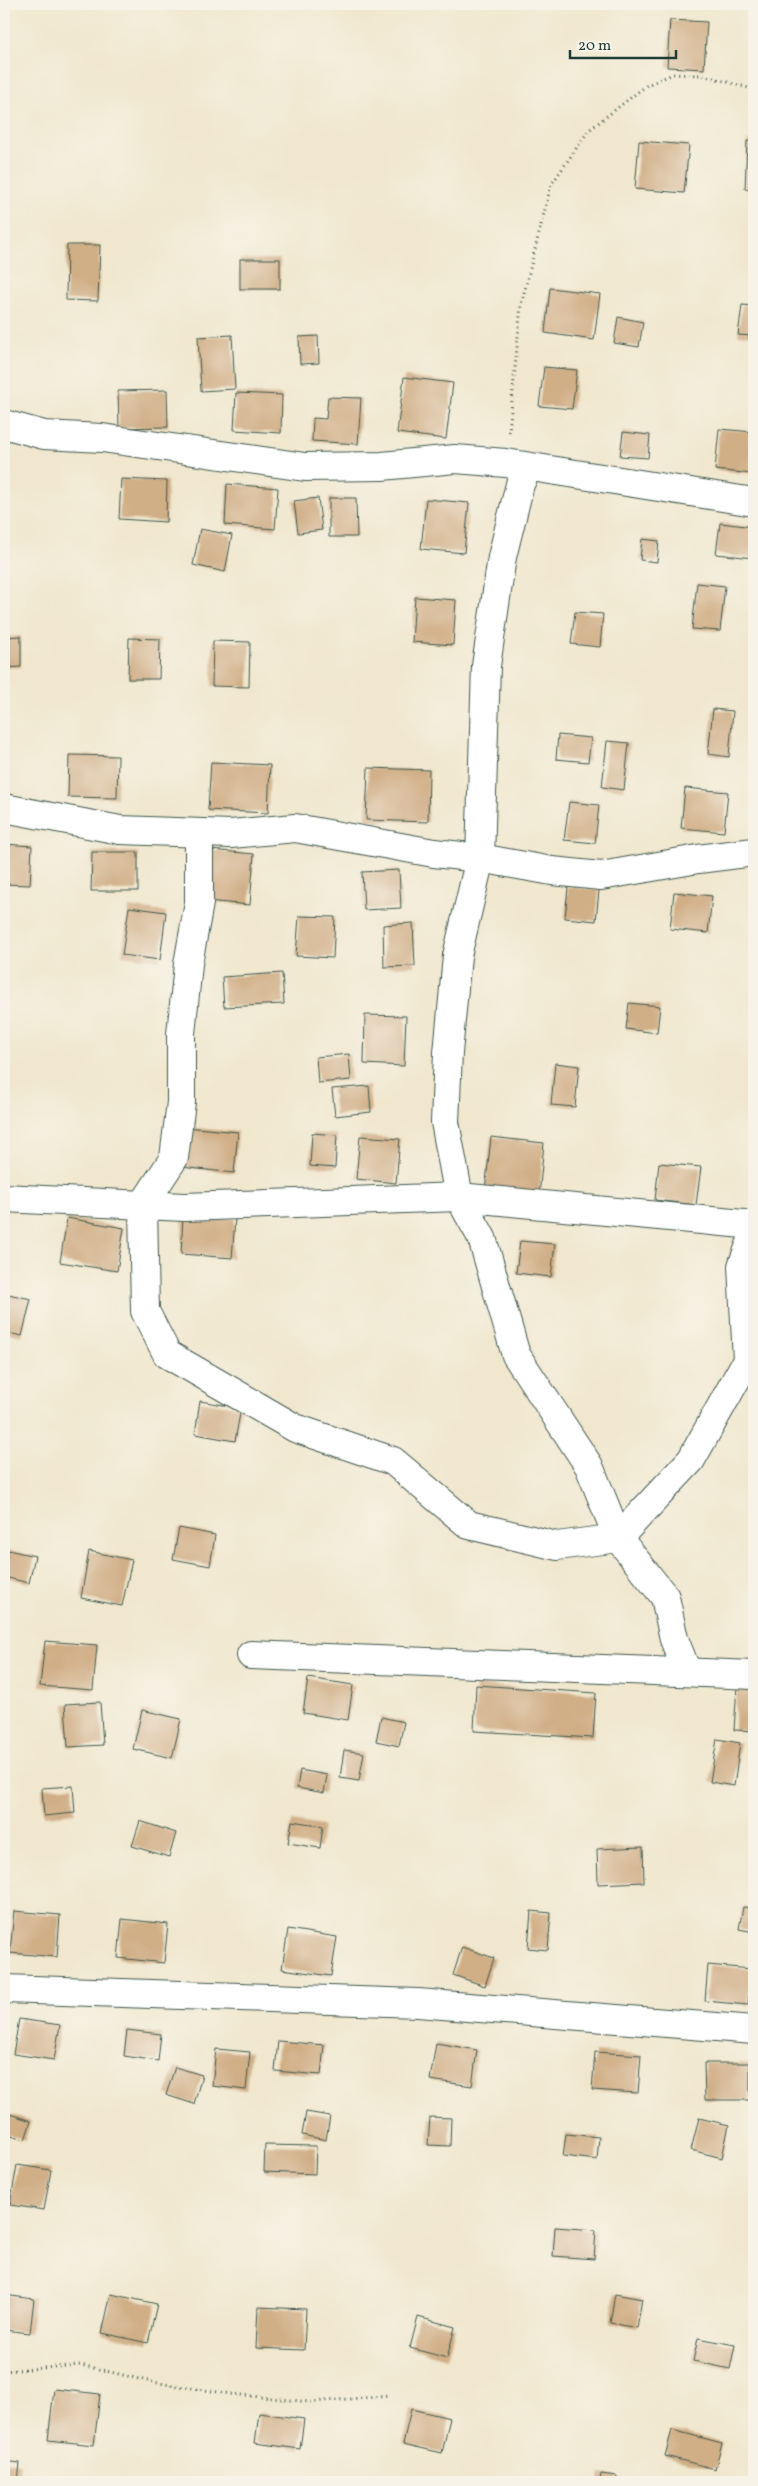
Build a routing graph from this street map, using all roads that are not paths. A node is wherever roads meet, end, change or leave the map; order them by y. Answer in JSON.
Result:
{"nodes":[{"id":1,"x":4,"y":424,"type":"edge"},
{"id":2,"x":517,"y":465,"type":"junction"},
{"id":3,"x":754,"y":502,"type":"edge"},
{"id":4,"x":4,"y":808,"type":"edge"},
{"id":5,"x":199,"y":833,"type":"junction"},
{"id":6,"x":754,"y":852,"type":"edge"},
{"id":7,"x":480,"y":858,"type":"junction"},
{"id":8,"x":459,"y":1197,"type":"junction"},
{"id":9,"x":4,"y":1198,"type":"edge"},
{"id":10,"x":143,"y":1206,"type":"junction"},
{"id":11,"x":754,"y":1225,"type":"edge"},
{"id":12,"x":754,"y":1235,"type":"edge"},
{"id":13,"x":618,"y":1538,"type":"junction"},
{"id":14,"x":251,"y":1655,"type":"dead end"},
{"id":15,"x":687,"y":1672,"type":"junction"},
{"id":16,"x":754,"y":1675,"type":"edge"},
{"id":17,"x":4,"y":1990,"type":"edge"},
{"id":18,"x":754,"y":2030,"type":"edge"}],
"edges":[{"from":1,"to":2,"type":"street"},
{"from":2,"to":3,"type":"street"},
{"from":2,"to":7,"type":"street"},
{"from":4,"to":5,"type":"street"},
{"from":5,"to":7,"type":"street"},
{"from":5,"to":10,"type":"street"},
{"from":6,"to":7,"type":"street"},
{"from":7,"to":8,"type":"street"},
{"from":8,"to":10,"type":"street"},
{"from":8,"to":11,"type":"street"},
{"from":8,"to":13,"type":"street"},
{"from":9,"to":10,"type":"street"},
{"from":10,"to":13,"type":"street"},
{"from":12,"to":13,"type":"street"},
{"from":13,"to":15,"type":"street"},
{"from":14,"to":15,"type":"street"},
{"from":15,"to":16,"type":"street"},
{"from":17,"to":18,"type":"street"}]}
